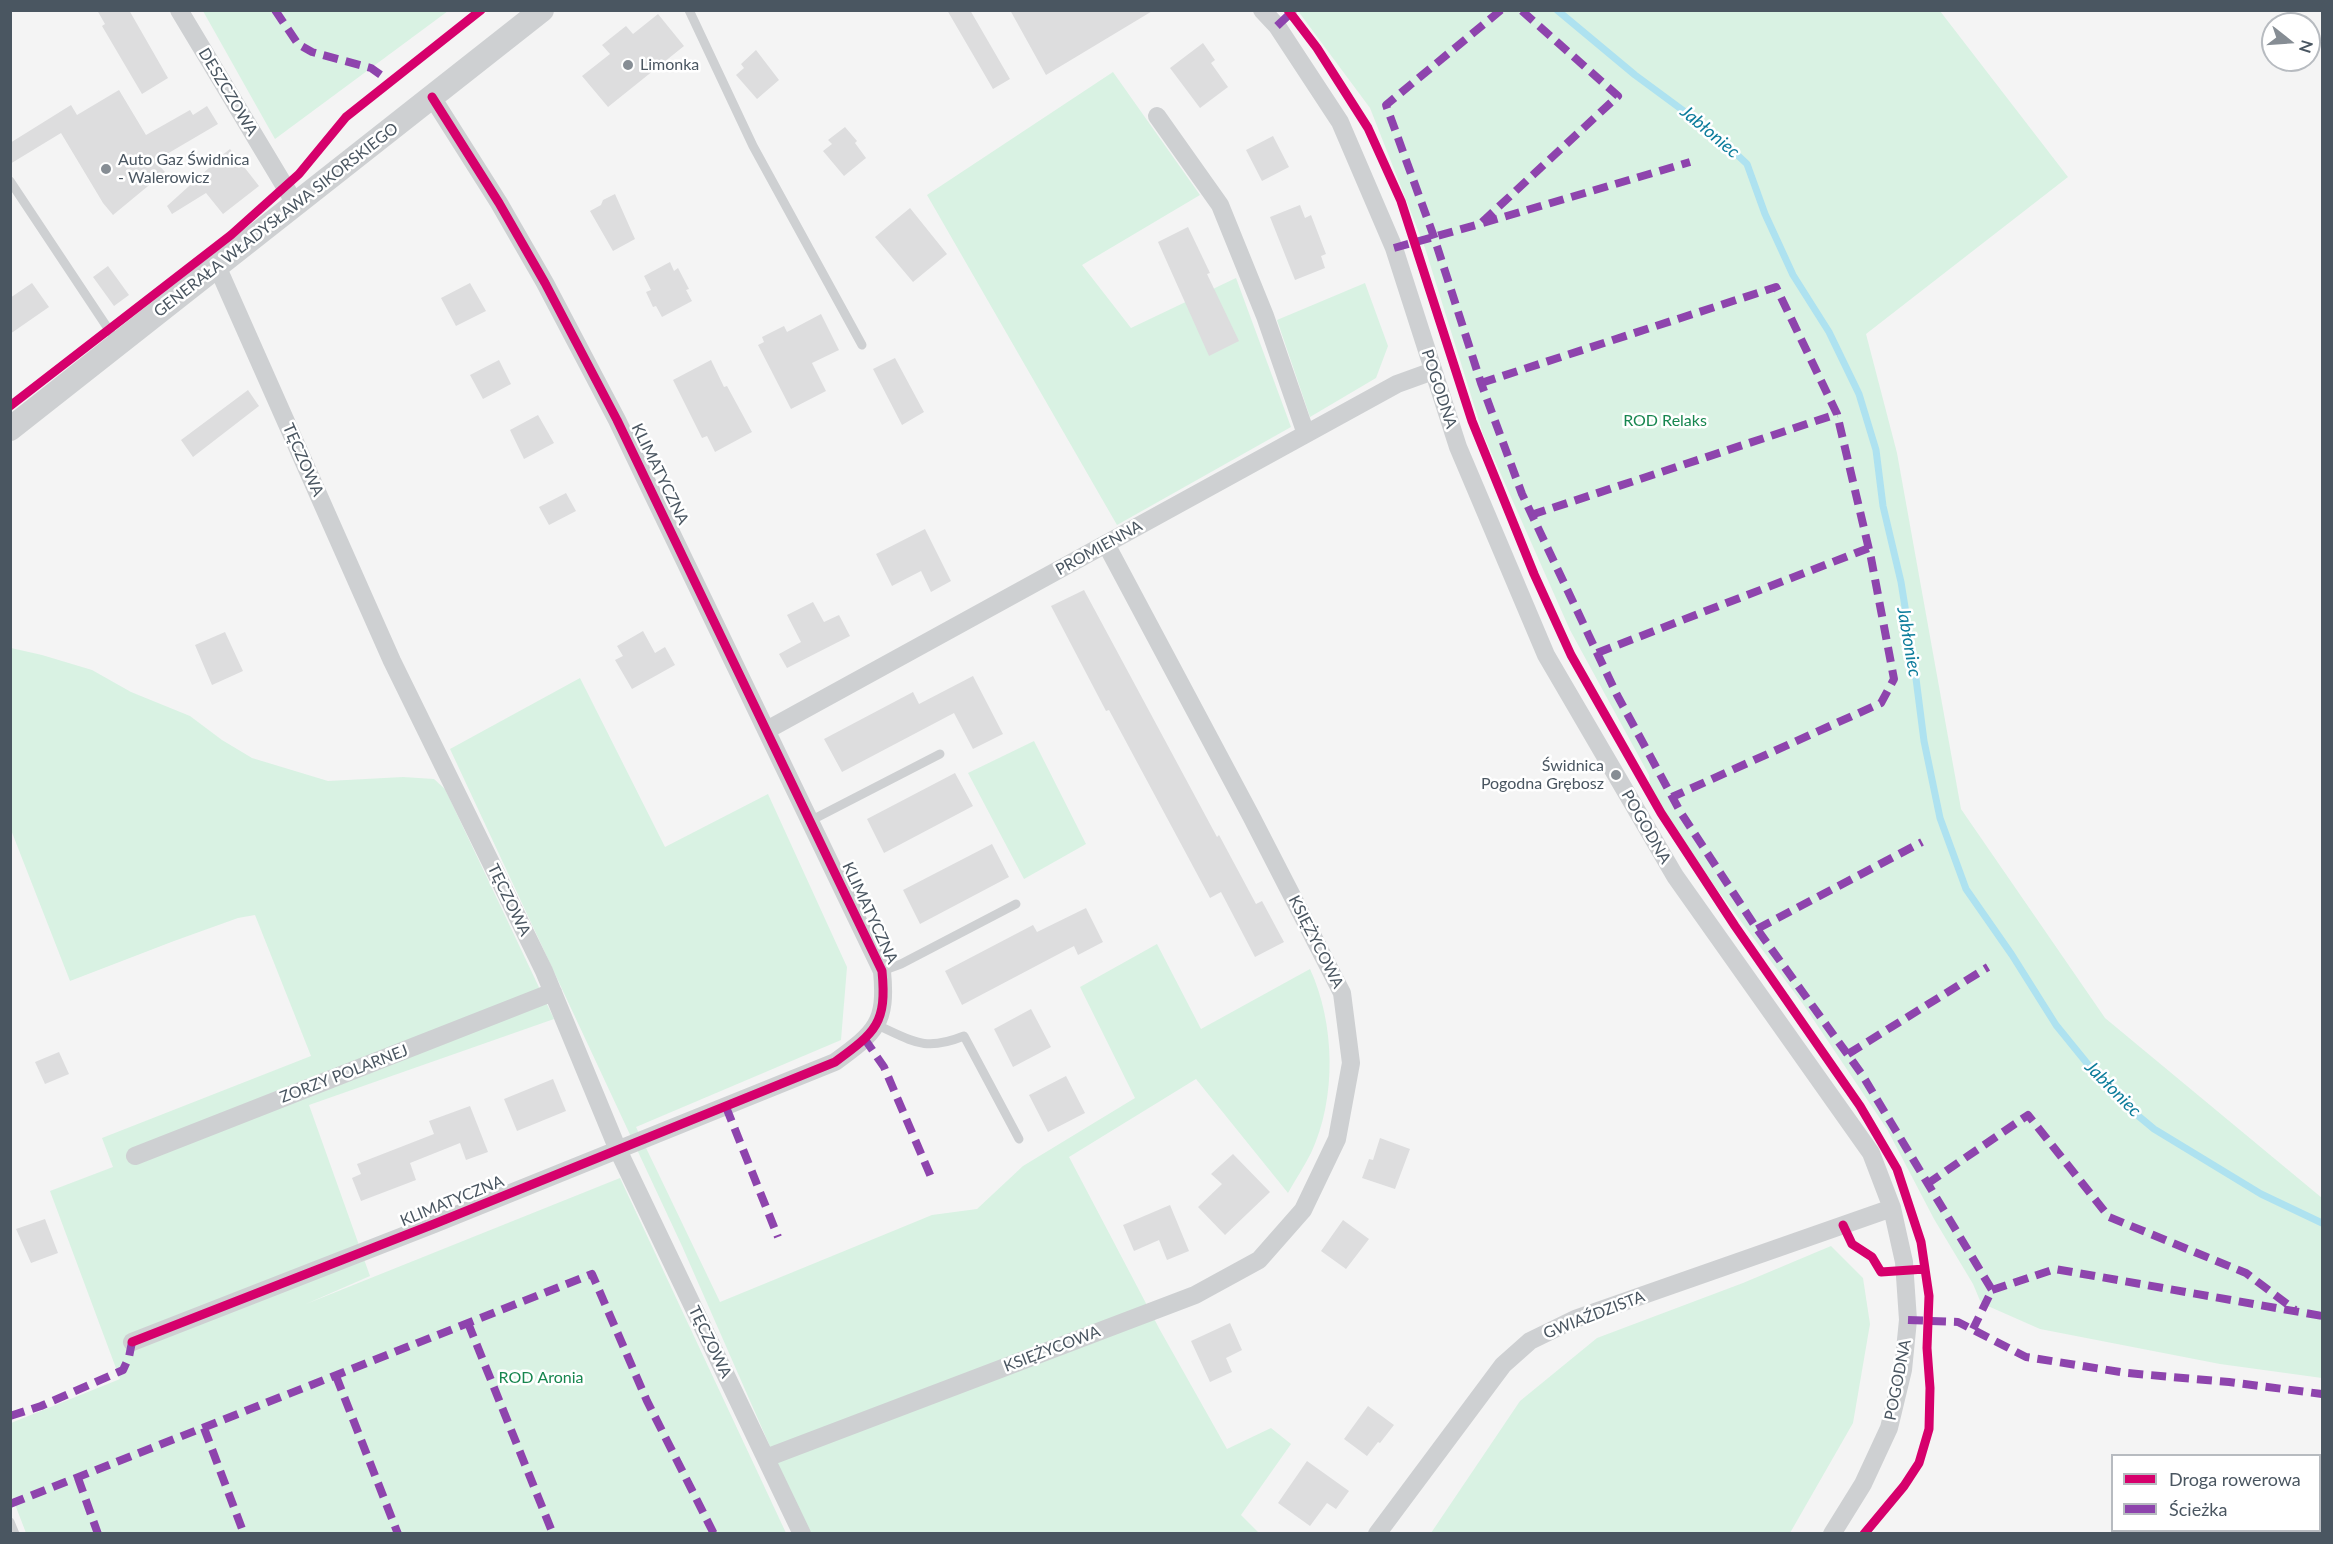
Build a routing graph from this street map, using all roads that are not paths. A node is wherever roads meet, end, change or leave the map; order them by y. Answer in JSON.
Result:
{"nodes":[{"id":1,"x":179,"y":10,"type":"edge"},
{"id":2,"x":542,"y":10,"type":"edge"},
{"id":3,"x":689,"y":10,"type":"edge"},
{"id":4,"x":1262,"y":10,"type":"edge"},
{"id":5,"x":432,"y":97,"type":"junction"},
{"id":6,"x":1157,"y":116,"type":"dead end"},
{"id":7,"x":10,"y":181,"type":"edge"},
{"id":8,"x":296,"y":205,"type":"junction"},
{"id":9,"x":220,"y":274,"type":"junction"},
{"id":10,"x":119,"y":344,"type":"junction"},
{"id":11,"x":862,"y":345,"type":"dead end"},
{"id":12,"x":1433,"y":371,"type":"junction"},
{"id":13,"x":10,"y":429,"type":"edge"},
{"id":14,"x":1306,"y":434,"type":"junction"},
{"id":15,"x":1106,"y":544,"type":"junction"},
{"id":16,"x":767,"y":730,"type":"junction"},
{"id":17,"x":940,"y":754,"type":"dead end"},
{"id":18,"x":810,"y":821,"type":"junction"},
{"id":19,"x":1016,"y":904,"type":"dead end"},
{"id":20,"x":882,"y":971,"type":"junction"},
{"id":21,"x":553,"y":992,"type":"junction"},
{"id":22,"x":877,"y":1025,"type":"junction"},
{"id":23,"x":1019,"y":1139,"type":"dead end"},
{"id":24,"x":618,"y":1150,"type":"junction"},
{"id":25,"x":135,"y":1156,"type":"dead end"},
{"id":26,"x":1892,"y":1208,"type":"junction"},
{"id":27,"x":132,"y":1342,"type":"dead end"},
{"id":28,"x":766,"y":1458,"type":"junction"},
{"id":29,"x":10,"y":1522,"type":"edge"},
{"id":30,"x":15,"y":1533,"type":"edge"},
{"id":31,"x":802,"y":1533,"type":"edge"},
{"id":32,"x":1377,"y":1533,"type":"edge"},
{"id":33,"x":1832,"y":1533,"type":"edge"}],
"edges":[{"from":1,"to":8,"type":"street","name":"DESZCZOWA"},
{"from":2,"to":5,"type":"street","name":"GENERAŁA WŁADYSŁAWA SIKORSKIEGO"},
{"from":3,"to":11,"type":"lane"},
{"from":4,"to":12,"type":"street","name":"POGODNA"},
{"from":5,"to":8,"type":"street","name":"GENERAŁA WŁADYSŁAWA SIKORSKIEGO"},
{"from":5,"to":16,"type":"street","name":"KLIMATYCZNA"},
{"from":6,"to":14,"type":"street"},
{"from":7,"to":10,"type":"lane"},
{"from":8,"to":9,"type":"street","name":"GENERAŁA WŁADYSŁAWA SIKORSKIEGO"},
{"from":9,"to":10,"type":"street","name":"GENERAŁA WŁADYSŁAWA SIKORSKIEGO"},
{"from":9,"to":21,"type":"street","name":"TĘCZOWA"},
{"from":10,"to":13,"type":"street","name":"GENERAŁA WŁADYSŁAWA SIKORSKIEGO"},
{"from":12,"to":14,"type":"street","name":"PROMIENNA"},
{"from":12,"to":26,"type":"street","name":"POGODNA"},
{"from":14,"to":15,"type":"street","name":"PROMIENNA"},
{"from":15,"to":16,"type":"street","name":"PROMIENNA"},
{"from":15,"to":28,"type":"street","name":"KSIĘŻYCOWA"},
{"from":16,"to":18,"type":"street","name":"KLIMATYCZNA"},
{"from":17,"to":18,"type":"lane"},
{"from":18,"to":20,"type":"street","name":"KLIMATYCZNA"},
{"from":19,"to":20,"type":"lane"},
{"from":20,"to":22,"type":"street","name":"KLIMATYCZNA"},
{"from":21,"to":24,"type":"street","name":"TĘCZOWA"},
{"from":21,"to":25,"type":"street","name":"ZORZY POLARNEJ"},
{"from":22,"to":23,"type":"lane"},
{"from":22,"to":24,"type":"street","name":"KLIMATYCZNA"},
{"from":24,"to":27,"type":"street","name":"KLIMATYCZNA"},
{"from":24,"to":28,"type":"street","name":"TĘCZOWA"},
{"from":26,"to":32,"type":"street","name":"GWIAŹDZISTA"},
{"from":26,"to":33,"type":"street","name":"POGODNA"},
{"from":28,"to":31,"type":"street","name":"TĘCZOWA"},
{"from":29,"to":30,"type":"lane"}]}
